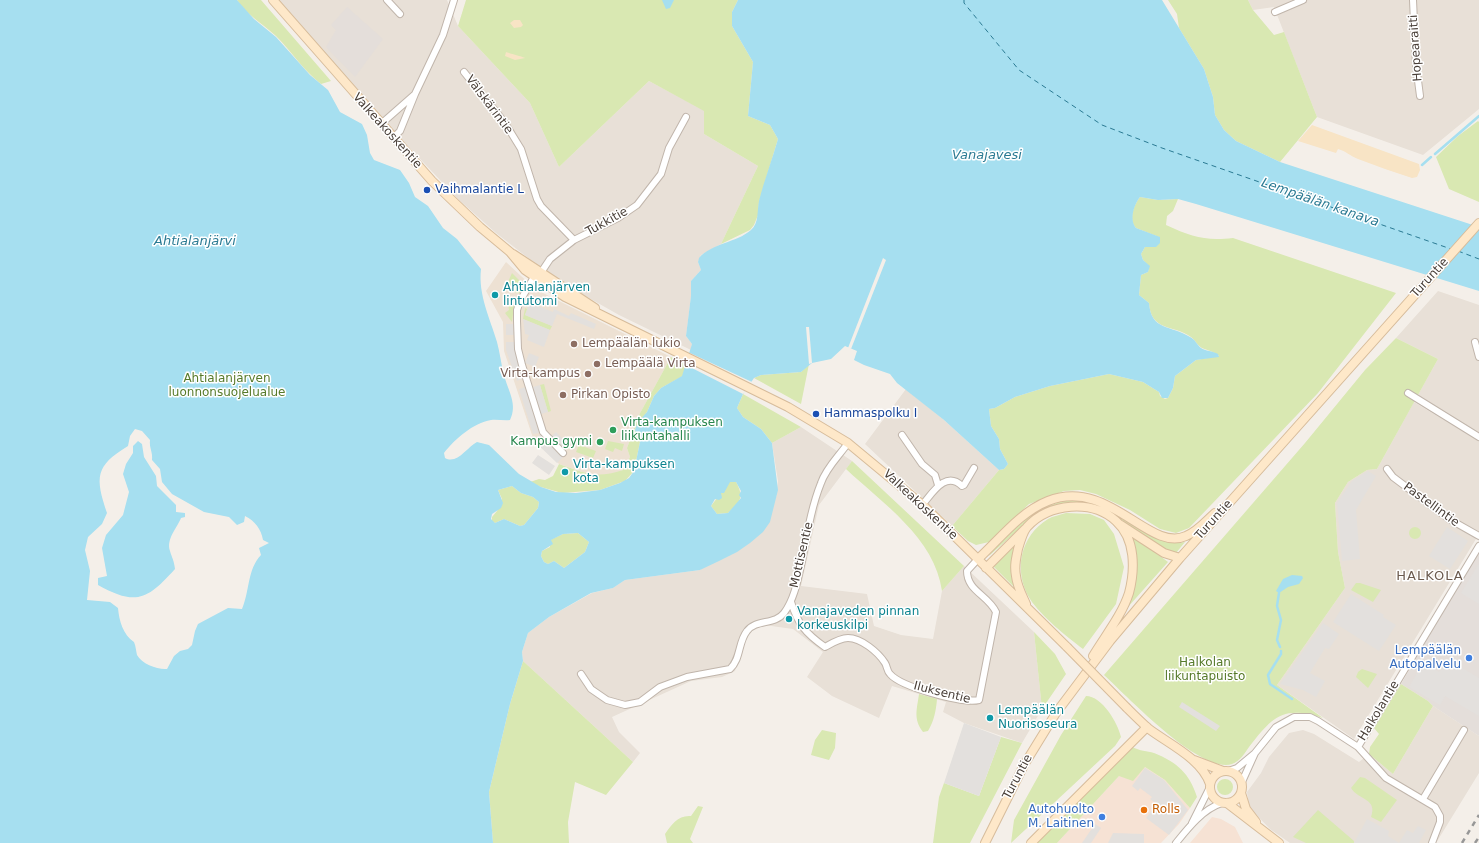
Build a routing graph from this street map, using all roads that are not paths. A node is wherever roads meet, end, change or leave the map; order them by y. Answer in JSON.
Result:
{"nodes":[{"id":1,"x":273,"y":0,"type":"edge"},
{"id":2,"x":387,"y":0,"type":"edge"},
{"id":3,"x":454,"y":0,"type":"edge"},
{"id":4,"x":1304,"y":0,"type":"edge"},
{"id":5,"x":1413,"y":0,"type":"edge"},
{"id":6,"x":1275,"y":12,"type":"dead end"},
{"id":7,"x":400,"y":14,"type":"dead end"},
{"id":8,"x":464,"y":72,"type":"dead end"},
{"id":9,"x":415,"y":94,"type":"junction"},
{"id":10,"x":1420,"y":96,"type":"dead end"},
{"id":11,"x":686,"y":117,"type":"dead end"},
{"id":12,"x":381,"y":124,"type":"junction"},
{"id":13,"x":393,"y":138,"type":"junction"},
{"id":14,"x":1479,"y":223,"type":"edge"},
{"id":15,"x":574,"y":240,"type":"junction"},
{"id":16,"x":538,"y":274,"type":"junction"},
{"id":17,"x":1475,"y":342,"type":"dead end"},
{"id":18,"x":1479,"y":356,"type":"edge"},
{"id":19,"x":1408,"y":393,"type":"dead end"},
{"id":20,"x":902,"y":435,"type":"dead end"},
{"id":21,"x":1479,"y":437,"type":"edge"},
{"id":22,"x":848,"y":443,"type":"junction"},
{"id":23,"x":563,"y":453,"type":"dead end"},
{"id":24,"x":974,"y":468,"type":"dead end"},
{"id":25,"x":1387,"y":469,"type":"dead end"},
{"id":26,"x":1254,"y":477,"type":"junction"},
{"id":27,"x":938,"y":485,"type":"junction"},
{"id":28,"x":922,"y":505,"type":"junction"},
{"id":29,"x":1117,"y":522,"type":"junction"},
{"id":30,"x":1026,"y":528,"type":"junction"},
{"id":31,"x":1479,"y":536,"type":"edge"},
{"id":32,"x":1479,"y":546,"type":"edge"},
{"id":33,"x":1180,"y":558,"type":"junction"},
{"id":34,"x":978,"y":559,"type":"junction"},
{"id":35,"x":986,"y":568,"type":"junction"},
{"id":36,"x":791,"y":602,"type":"junction"},
{"id":37,"x":1028,"y":608,"type":"junction"},
{"id":38,"x":581,"y":674,"type":"dead end"},
{"id":39,"x":1073,"y":688,"type":"junction"},
{"id":40,"x":1147,"y":727,"type":"junction"},
{"id":41,"x":1464,"y":730,"type":"dead end"},
{"id":42,"x":1358,"y":747,"type":"junction"},
{"id":43,"x":1255,"y":753,"type":"junction"},
{"id":44,"x":1186,"y":756,"type":"junction"},
{"id":45,"x":1225,"y":771,"type":"junction"},
{"id":46,"x":1241,"y":784,"type":"junction"},
{"id":47,"x":1210,"y":786,"type":"junction"},
{"id":48,"x":1241,"y":793,"type":"junction"},
{"id":49,"x":1422,"y":800,"type":"junction"},
{"id":50,"x":1225,"y":803,"type":"junction"},
{"id":51,"x":1191,"y":825,"type":"junction"},
{"id":52,"x":1269,"y":835,"type":"junction"},
{"id":53,"x":985,"y":843,"type":"edge"},
{"id":54,"x":1031,"y":843,"type":"edge"},
{"id":55,"x":1176,"y":843,"type":"edge"},
{"id":56,"x":1279,"y":843,"type":"edge"},
{"id":57,"x":1432,"y":843,"type":"edge"}],
"edges":[{"from":1,"to":12,"type":"main road","name":"Valkeakoskentie"},
{"from":2,"to":7,"type":"street"},
{"from":3,"to":9,"type":"street"},
{"from":4,"to":6,"type":"street"},
{"from":5,"to":10,"type":"street","name":"Hopearaitti"},
{"from":8,"to":15,"type":"street","name":"Välskärintie"},
{"from":9,"to":12,"type":"street"},
{"from":9,"to":13,"type":"street"},
{"from":11,"to":15,"type":"street","name":"Tukkitie"},
{"from":12,"to":13,"type":"main road","name":"Valkeakoskentie"},
{"from":13,"to":16,"type":"main road","name":"Valkeakoskentie"},
{"from":14,"to":26,"type":"main road","name":"Turuntie"},
{"from":15,"to":16,"type":"street","name":"Tukkitie"},
{"from":16,"to":22,"type":"main road","name":"Valkeakoskentie"},
{"from":16,"to":23,"type":"street","name":"Tukkitie"},
{"from":17,"to":18,"type":"street"},
{"from":19,"to":21,"type":"street"},
{"from":20,"to":27,"type":"street"},
{"from":22,"to":28,"type":"main road","name":"Valkeakoskentie"},
{"from":22,"to":36,"type":"street","name":"Mottisentie"},
{"from":24,"to":27,"type":"street"},
{"from":25,"to":31,"type":"street","name":"Pastellintie"},
{"from":26,"to":33,"type":"main road","name":"Turuntie"},
{"from":26,"to":34,"type":"main road"},
{"from":27,"to":28,"type":"street"},
{"from":28,"to":34,"type":"main road","name":"Valkeakoskentie"},
{"from":29,"to":30,"type":"main road"},
{"from":29,"to":33,"type":"main road"},
{"from":29,"to":39,"type":"main road"},
{"from":30,"to":35,"type":"main road"},
{"from":30,"to":37,"type":"main road"},
{"from":32,"to":42,"type":"street","name":"Halkolantie"},
{"from":33,"to":39,"type":"main road","name":"Turuntie"},
{"from":34,"to":35,"type":"main road","name":"Valkeakoskentie"},
{"from":34,"to":36,"type":"street","name":"Iluksentie"},
{"from":35,"to":37,"type":"main road","name":"Valkeakoskentie"},
{"from":36,"to":38,"type":"street","name":"Mottisentie"},
{"from":37,"to":40,"type":"main road","name":"Valkeakoskentie","bridge":true},
{"from":39,"to":53,"type":"main road","name":"Turuntie"},
{"from":40,"to":44,"type":"main road","name":"Valkeakoskentie"},
{"from":40,"to":54,"type":"main road"},
{"from":41,"to":49,"type":"street"},
{"from":42,"to":43,"type":"street","name":"Halkolantie"},
{"from":42,"to":49,"type":"street"},
{"from":43,"to":45,"type":"street","name":"Halkolantie"},
{"from":43,"to":46,"type":"street","name":"Halkolantie"},
{"from":44,"to":45,"type":"main road","name":"Valkeakoskentie"},
{"from":44,"to":47,"type":"main road","name":"Valkeakoskentie"},
{"from":45,"to":46,"type":"main road"},
{"from":45,"to":47,"type":"main road"},
{"from":46,"to":48,"type":"main road"},
{"from":47,"to":50,"type":"main road"},
{"from":47,"to":51,"type":"street"},
{"from":48,"to":50,"type":"main road"},
{"from":48,"to":52,"type":"main road"},
{"from":49,"to":57,"type":"street"},
{"from":50,"to":51,"type":"street"},
{"from":50,"to":52,"type":"main road"},
{"from":51,"to":55,"type":"street"},
{"from":52,"to":56,"type":"main road"}]}
